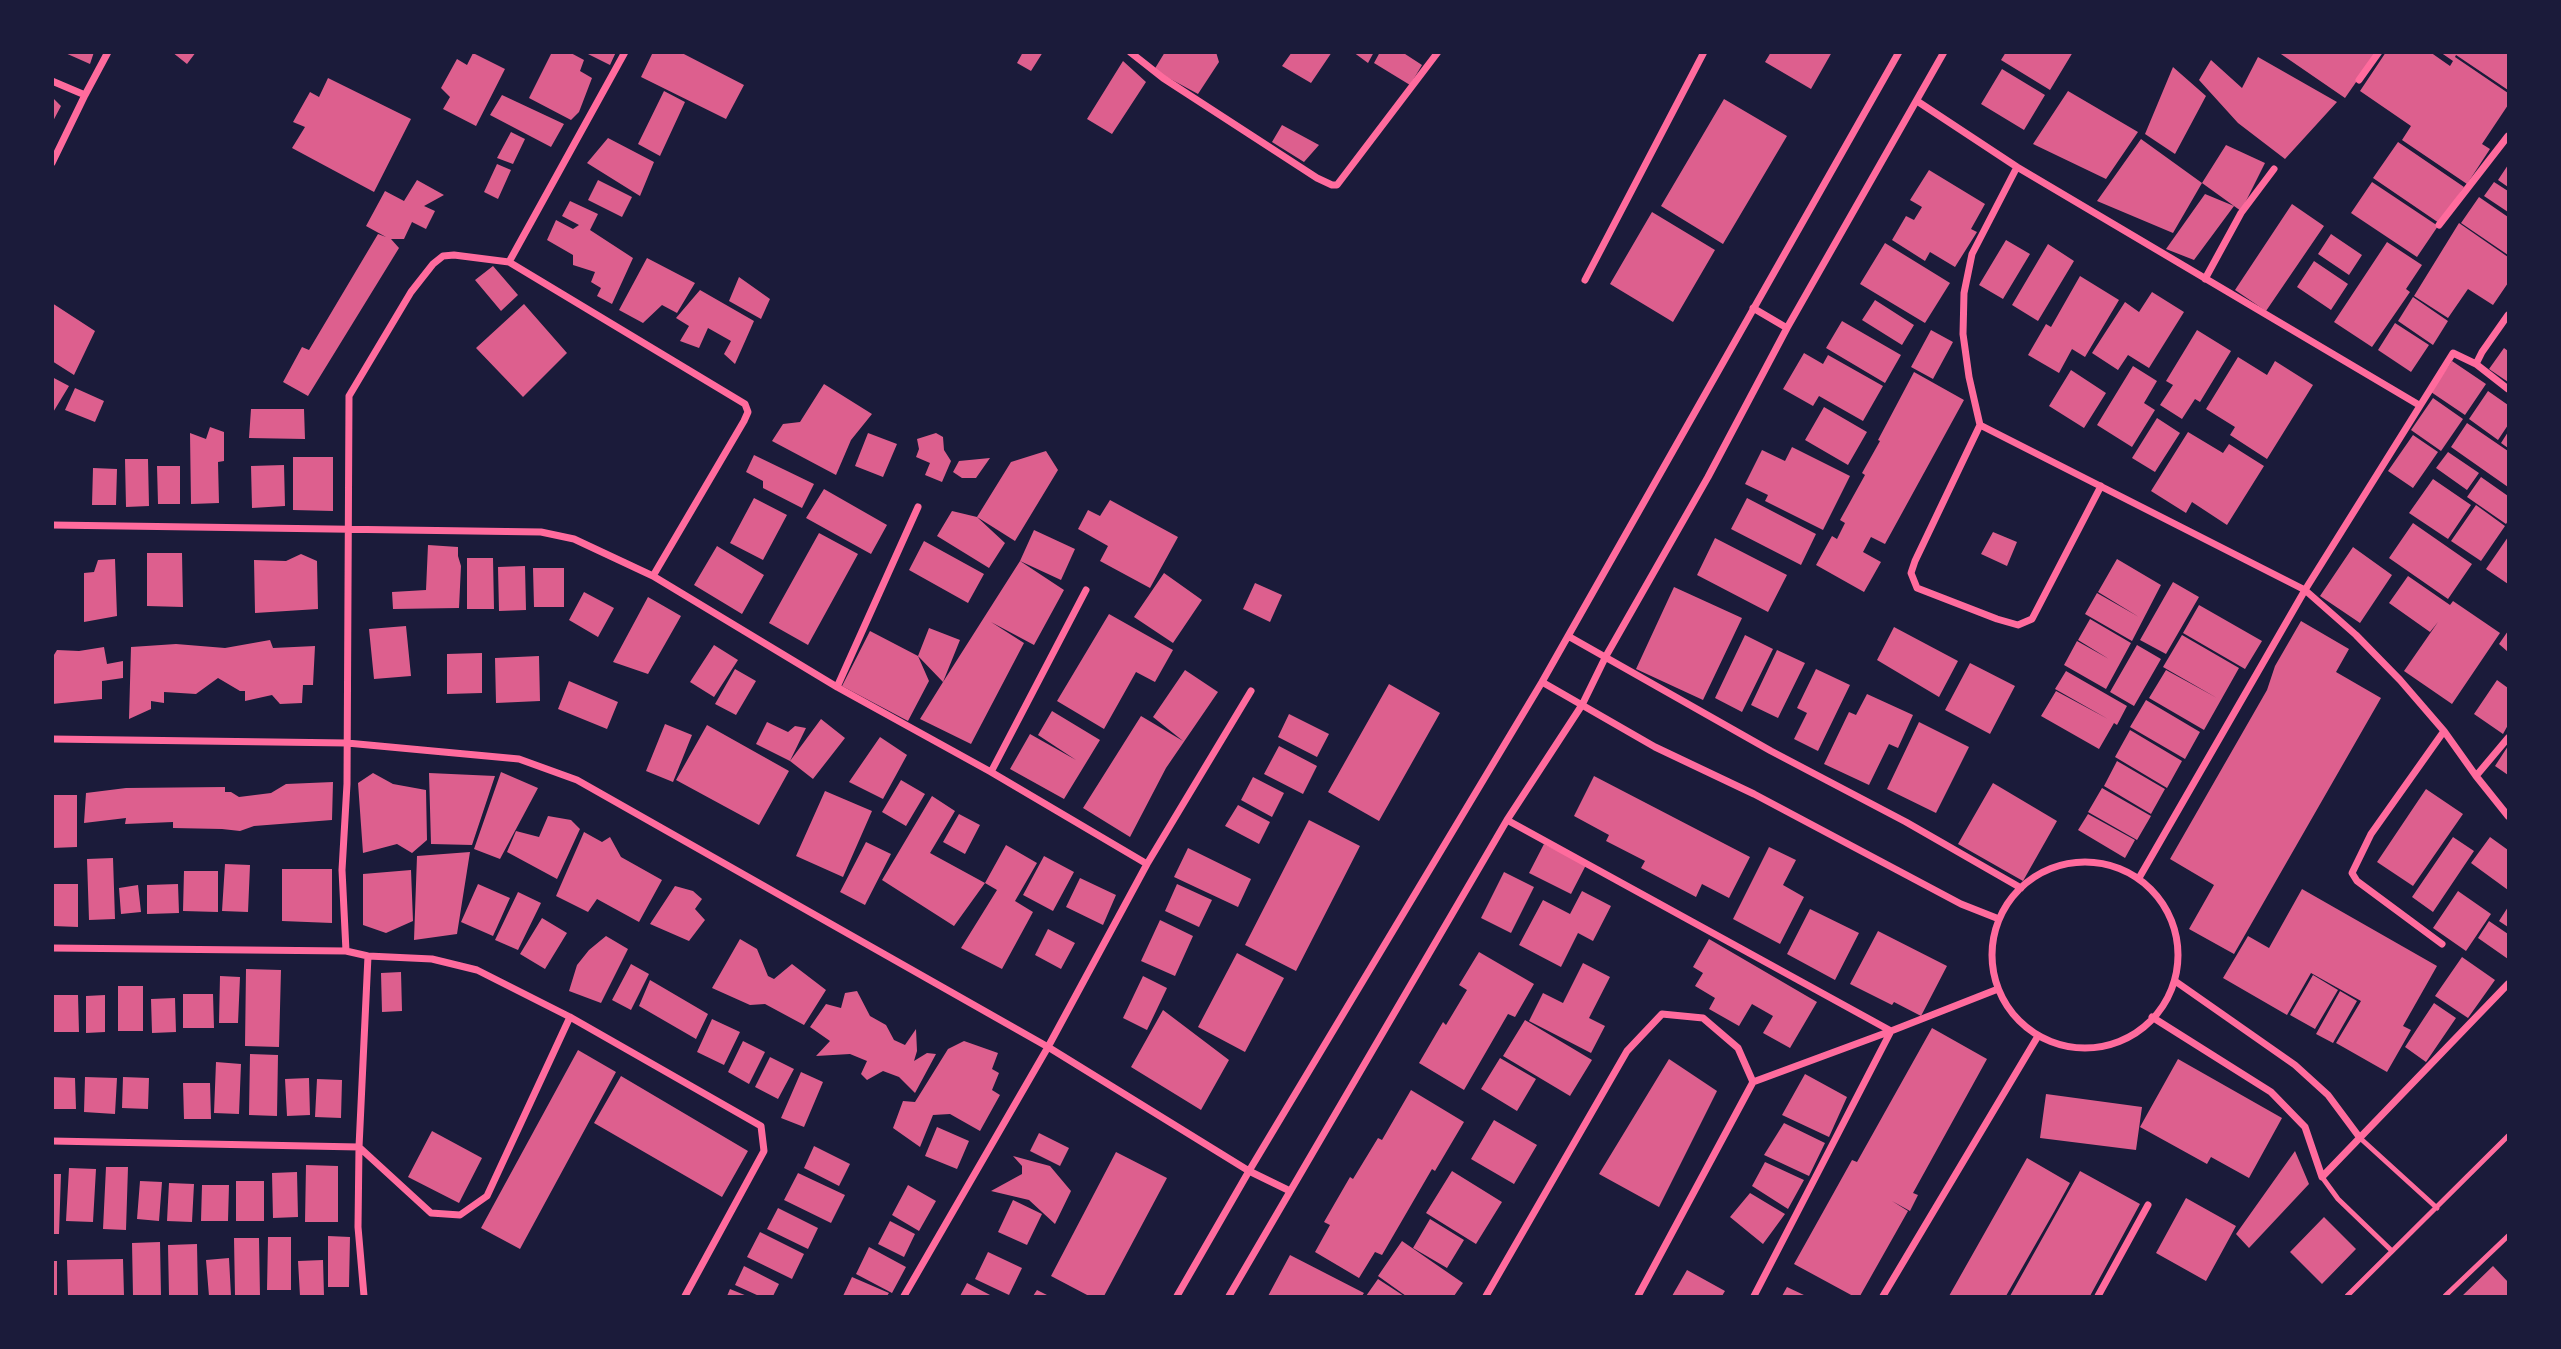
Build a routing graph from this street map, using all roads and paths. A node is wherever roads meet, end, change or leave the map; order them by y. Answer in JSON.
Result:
{"nodes":[{"id":1,"x":108,"y":52,"type":"edge"},
{"id":2,"x":625,"y":52,"type":"edge"},
{"id":3,"x":1130,"y":52,"type":"edge"},
{"id":4,"x":1438,"y":52,"type":"edge"},
{"id":5,"x":1704,"y":52,"type":"edge"},
{"id":6,"x":1899,"y":52,"type":"edge"},
{"id":7,"x":1944,"y":52,"type":"edge"},
{"id":8,"x":2378,"y":52,"type":"edge"},
{"id":9,"x":2359,"y":80,"type":"dead end"},
{"id":10,"x":52,"y":81,"type":"edge"},
{"id":11,"x":85,"y":95,"type":"junction"},
{"id":12,"x":1917,"y":101,"type":"junction"},
{"id":13,"x":2508,"y":136,"type":"edge"},
{"id":14,"x":52,"y":163,"type":"edge"},
{"id":15,"x":2017,"y":167,"type":"junction"},
{"id":16,"x":2274,"y":169,"type":"dead end"},
{"id":17,"x":2439,"y":225,"type":"dead end"},
{"id":18,"x":509,"y":262,"type":"junction"},
{"id":19,"x":2205,"y":279,"type":"junction"},
{"id":20,"x":1585,"y":280,"type":"dead end"},
{"id":21,"x":1753,"y":308,"type":"junction"},
{"id":22,"x":2508,"y":315,"type":"edge"},
{"id":23,"x":1787,"y":328,"type":"junction"},
{"id":24,"x":2476,"y":365,"type":"junction"},
{"id":25,"x":2508,"y":389,"type":"edge"},
{"id":26,"x":2419,"y":405,"type":"junction"},
{"id":27,"x":1980,"y":425,"type":"junction"},
{"id":28,"x":2101,"y":486,"type":"junction"},
{"id":29,"x":918,"y":507,"type":"dead end"},
{"id":30,"x":52,"y":525,"type":"edge"},
{"id":31,"x":347,"y":530,"type":"junction"},
{"id":32,"x":653,"y":576,"type":"junction"},
{"id":33,"x":1086,"y":590,"type":"dead end"},
{"id":34,"x":2305,"y":590,"type":"junction"},
{"id":35,"x":1568,"y":636,"type":"junction"},
{"id":36,"x":1606,"y":656,"type":"junction"},
{"id":37,"x":1542,"y":682,"type":"junction"},
{"id":38,"x":837,"y":687,"type":"junction"},
{"id":39,"x":1251,"y":691,"type":"dead end"},
{"id":40,"x":1582,"y":705,"type":"junction"},
{"id":41,"x":2444,"y":731,"type":"junction"},
{"id":42,"x":2508,"y":738,"type":"edge"},
{"id":43,"x":52,"y":739,"type":"edge"},
{"id":44,"x":347,"y":743,"type":"junction"},
{"id":45,"x":991,"y":772,"type":"junction"},
{"id":46,"x":2476,"y":776,"type":"junction"},
{"id":47,"x":2508,"y":816,"type":"edge"},
{"id":48,"x":1507,"y":820,"type":"junction"},
{"id":49,"x":1147,"y":864,"type":"junction"},
{"id":50,"x":2139,"y":878,"type":"junction"},
{"id":51,"x":2021,"y":888,"type":"junction"},
{"id":52,"x":1999,"y":919,"type":"junction"},
{"id":53,"x":2442,"y":944,"type":"dead end"},
{"id":54,"x":52,"y":948,"type":"edge"},
{"id":55,"x":346,"y":951,"type":"junction"},
{"id":56,"x":368,"y":956,"type":"junction"},
{"id":57,"x":2175,"y":981,"type":"junction"},
{"id":58,"x":2508,"y":984,"type":"edge"},
{"id":59,"x":1998,"y":989,"type":"junction"},
{"id":60,"x":570,"y":1017,"type":"junction"},
{"id":61,"x":2152,"y":1017,"type":"junction"},
{"id":62,"x":1891,"y":1031,"type":"junction"},
{"id":63,"x":2038,"y":1036,"type":"junction"},
{"id":64,"x":1048,"y":1047,"type":"junction"},
{"id":65,"x":1753,"y":1082,"type":"junction"},
{"id":66,"x":2508,"y":1136,"type":"edge"},
{"id":67,"x":2360,"y":1138,"type":"junction"},
{"id":68,"x":52,"y":1141,"type":"edge"},
{"id":69,"x":359,"y":1147,"type":"junction"},
{"id":70,"x":1249,"y":1171,"type":"junction"},
{"id":71,"x":2322,"y":1177,"type":"junction"},
{"id":72,"x":1290,"y":1191,"type":"junction"},
{"id":73,"x":2148,"y":1205,"type":"dead end"},
{"id":74,"x":2437,"y":1208,"type":"junction"},
{"id":75,"x":2508,"y":1236,"type":"edge"},
{"id":76,"x":2392,"y":1251,"type":"junction"},
{"id":77,"x":364,"y":1297,"type":"edge"},
{"id":78,"x":685,"y":1297,"type":"edge"},
{"id":79,"x":904,"y":1297,"type":"edge"},
{"id":80,"x":1177,"y":1297,"type":"edge"},
{"id":81,"x":1228,"y":1297,"type":"edge"},
{"id":82,"x":1486,"y":1297,"type":"edge"},
{"id":83,"x":1638,"y":1297,"type":"edge"},
{"id":84,"x":1754,"y":1297,"type":"edge"},
{"id":85,"x":1884,"y":1297,"type":"edge"},
{"id":86,"x":2098,"y":1297,"type":"edge"},
{"id":87,"x":2347,"y":1297,"type":"edge"},
{"id":88,"x":2445,"y":1297,"type":"edge"}],
"edges":[{"from":1,"to":11,"type":"street"},
{"from":2,"to":18,"type":"street"},
{"from":3,"to":4,"type":"street"},
{"from":5,"to":20,"type":"street"},
{"from":6,"to":21,"type":"street"},
{"from":7,"to":12,"type":"street"},
{"from":8,"to":9,"type":"street"},
{"from":10,"to":11,"type":"street"},
{"from":11,"to":14,"type":"street"},
{"from":12,"to":15,"type":"street"},
{"from":12,"to":23,"type":"street"},
{"from":13,"to":17,"type":"street"},
{"from":15,"to":19,"type":"street"},
{"from":15,"to":27,"type":"street"},
{"from":16,"to":19,"type":"street"},
{"from":18,"to":31,"type":"street"},
{"from":18,"to":32,"type":"street"},
{"from":19,"to":26,"type":"street"},
{"from":21,"to":23,"type":"street"},
{"from":21,"to":35,"type":"street"},
{"from":22,"to":24,"type":"street"},
{"from":23,"to":36,"type":"street"},
{"from":24,"to":25,"type":"street"},
{"from":24,"to":26,"type":"street"},
{"from":26,"to":34,"type":"street"},
{"from":27,"to":28,"type":"street"},
{"from":27,"to":28,"type":"street"},
{"from":28,"to":34,"type":"street"},
{"from":29,"to":38,"type":"street"},
{"from":30,"to":31,"type":"street"},
{"from":31,"to":32,"type":"street"},
{"from":31,"to":44,"type":"street"},
{"from":32,"to":38,"type":"street"},
{"from":33,"to":45,"type":"street"},
{"from":34,"to":41,"type":"street"},
{"from":34,"to":50,"type":"street"},
{"from":35,"to":36,"type":"street"},
{"from":35,"to":37,"type":"street"},
{"from":36,"to":40,"type":"street"},
{"from":36,"to":51,"type":"street"},
{"from":37,"to":40,"type":"street"},
{"from":37,"to":70,"type":"street"},
{"from":38,"to":45,"type":"street"},
{"from":39,"to":49,"type":"street"},
{"from":40,"to":48,"type":"street"},
{"from":40,"to":52,"type":"street"},
{"from":41,"to":46,"type":"street"},
{"from":41,"to":53,"type":"street"},
{"from":42,"to":46,"type":"street"},
{"from":43,"to":44,"type":"street"},
{"from":44,"to":55,"type":"street"},
{"from":44,"to":64,"type":"street"},
{"from":45,"to":49,"type":"street"},
{"from":46,"to":47,"type":"street"},
{"from":48,"to":62,"type":"street"},
{"from":48,"to":72,"type":"street"},
{"from":49,"to":64,"type":"street"},
{"from":50,"to":51,"type":"street"},
{"from":50,"to":57,"type":"street"},
{"from":51,"to":52,"type":"street"},
{"from":52,"to":59,"type":"street"},
{"from":54,"to":55,"type":"street"},
{"from":55,"to":56,"type":"street"},
{"from":56,"to":60,"type":"street"},
{"from":56,"to":69,"type":"street"},
{"from":57,"to":61,"type":"street"},
{"from":57,"to":67,"type":"street"},
{"from":58,"to":67,"type":"street"},
{"from":59,"to":62,"type":"street"},
{"from":59,"to":63,"type":"street"},
{"from":60,"to":69,"type":"street"},
{"from":60,"to":78,"type":"street"},
{"from":61,"to":63,"type":"street"},
{"from":61,"to":71,"type":"street"},
{"from":62,"to":65,"type":"street"},
{"from":62,"to":84,"type":"street"},
{"from":63,"to":85,"type":"street"},
{"from":64,"to":70,"type":"street"},
{"from":64,"to":79,"type":"street"},
{"from":65,"to":82,"type":"street"},
{"from":65,"to":83,"type":"street"},
{"from":66,"to":74,"type":"lane"},
{"from":67,"to":71,"type":"street"},
{"from":67,"to":74,"type":"lane"},
{"from":68,"to":69,"type":"street"},
{"from":69,"to":77,"type":"street"},
{"from":70,"to":72,"type":"street"},
{"from":70,"to":80,"type":"street"},
{"from":71,"to":76,"type":"lane"},
{"from":72,"to":81,"type":"street"},
{"from":73,"to":86,"type":"street"},
{"from":74,"to":76,"type":"lane"},
{"from":75,"to":88,"type":"lane"},
{"from":76,"to":87,"type":"lane"}]}
